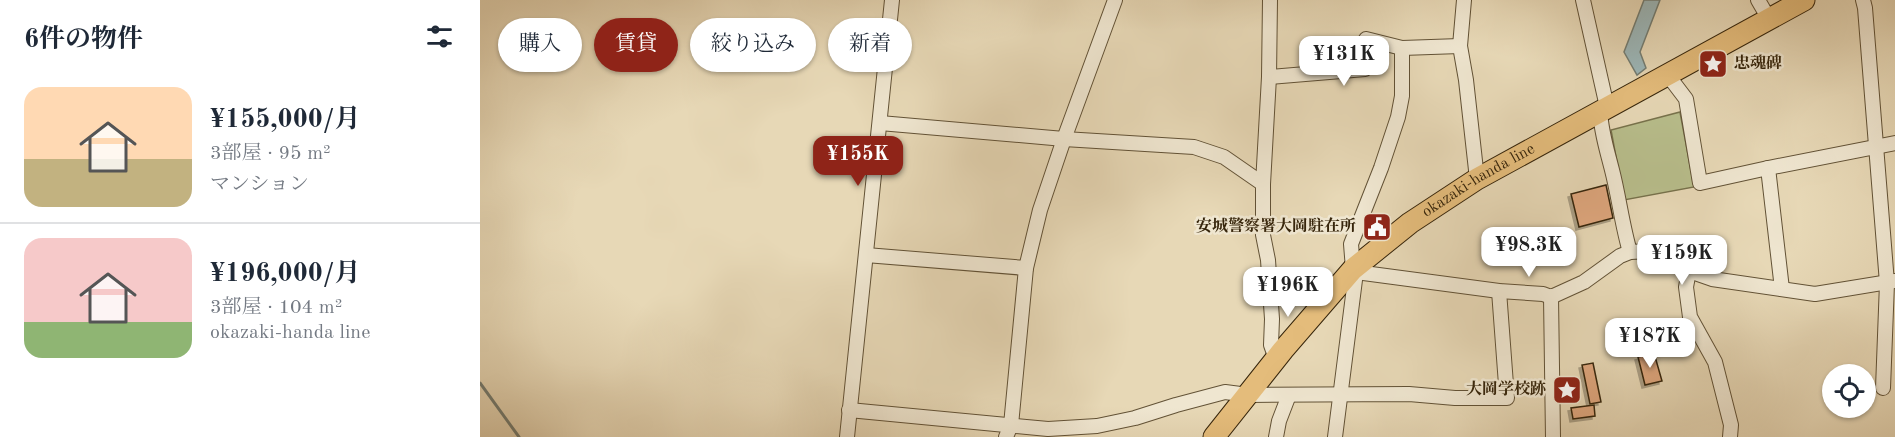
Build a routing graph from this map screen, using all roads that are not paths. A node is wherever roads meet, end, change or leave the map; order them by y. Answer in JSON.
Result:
{"nodes":[{"id":1,"x":892,"y":0,"type":"edge"},
{"id":2,"x":1115,"y":0,"type":"edge"},
{"id":3,"x":1270,"y":0,"type":"edge"},
{"id":4,"x":1464,"y":0,"type":"edge"},
{"id":5,"x":1583,"y":0,"type":"edge"},
{"id":6,"x":1758,"y":0,"type":"edge"},
{"id":7,"x":1804,"y":0,"type":"edge"},
{"id":8,"x":1863,"y":0,"type":"edge"},
{"id":9,"x":1769,"y":19,"type":"junction"},
{"id":10,"x":1460,"y":46,"type":"junction"},
{"id":11,"x":1402,"y":48,"type":"junction"},
{"id":12,"x":1667,"y":74,"type":"junction"},
{"id":13,"x":1269,"y":77,"type":"junction"},
{"id":14,"x":1604,"y":109,"type":"junction"},
{"id":15,"x":880,"y":123,"type":"junction"},
{"id":16,"x":1064,"y":139,"type":"junction"},
{"id":17,"x":1895,"y":143,"type":"edge"},
{"id":18,"x":1877,"y":146,"type":"junction"},
{"id":19,"x":1768,"y":168,"type":"junction"},
{"id":20,"x":1477,"y":179,"type":"junction"},
{"id":21,"x":1263,"y":184,"type":"junction"},
{"id":22,"x":1630,"y":252,"type":"junction"},
{"id":23,"x":867,"y":255,"type":"junction"},
{"id":24,"x":1026,"y":268,"type":"junction"},
{"id":25,"x":1354,"y":271,"type":"junction"},
{"id":26,"x":1689,"y":271,"type":"junction"},
{"id":27,"x":1891,"y":282,"type":"edge"},
{"id":28,"x":1782,"y":289,"type":"junction"},
{"id":29,"x":1499,"y":291,"type":"junction"},
{"id":30,"x":1551,"y":297,"type":"junction"},
{"id":31,"x":1276,"y":359,"type":"junction"},
{"id":32,"x":1883,"y":388,"type":"dead end"},
{"id":33,"x":1248,"y":395,"type":"junction"},
{"id":34,"x":1289,"y":395,"type":"junction"},
{"id":35,"x":1341,"y":396,"type":"junction"},
{"id":36,"x":849,"y":410,"type":"junction"},
{"id":37,"x":1009,"y":431,"type":"edge"},
{"id":38,"x":846,"y":437,"type":"edge"},
{"id":39,"x":1214,"y":437,"type":"edge"},
{"id":40,"x":1276,"y":437,"type":"edge"},
{"id":41,"x":1335,"y":437,"type":"edge"},
{"id":42,"x":1553,"y":437,"type":"edge"},
{"id":43,"x":1730,"y":437,"type":"edge"}],
"edges":[{"from":1,"to":15,"type":"street"},
{"from":2,"to":16,"type":"street"},
{"from":3,"to":13,"type":"street"},
{"from":4,"to":10,"type":"street"},
{"from":5,"to":14,"type":"street"},
{"from":6,"to":9,"type":"street"},
{"from":7,"to":9,"type":"main road","name":"okazaki-handa line"},
{"from":8,"to":18,"type":"street"},
{"from":9,"to":12,"type":"main road","name":"okazaki-handa line"},
{"from":10,"to":11,"type":"street"},
{"from":10,"to":20,"type":"street"},
{"from":11,"to":13,"type":"street"},
{"from":11,"to":25,"type":"street"},
{"from":12,"to":14,"type":"main road","name":"okazaki-handa line"},
{"from":12,"to":19,"type":"street"},
{"from":13,"to":21,"type":"street"},
{"from":14,"to":20,"type":"main road","name":"okazaki-handa line"},
{"from":14,"to":22,"type":"street"},
{"from":15,"to":16,"type":"street"},
{"from":15,"to":23,"type":"street"},
{"from":16,"to":21,"type":"street"},
{"from":16,"to":24,"type":"street"},
{"from":17,"to":18,"type":"street"},
{"from":18,"to":19,"type":"street"},
{"from":18,"to":27,"type":"street"},
{"from":19,"to":28,"type":"street"},
{"from":20,"to":25,"type":"main road","name":"okazaki-handa line"},
{"from":21,"to":31,"type":"street"},
{"from":22,"to":26,"type":"street"},
{"from":22,"to":30,"type":"street"},
{"from":23,"to":24,"type":"street"},
{"from":23,"to":36,"type":"street"},
{"from":24,"to":37,"type":"street"},
{"from":25,"to":29,"type":"street"},
{"from":25,"to":31,"type":"main road","name":"okazaki-handa line"},
{"from":25,"to":35,"type":"street"},
{"from":26,"to":28,"type":"street"},
{"from":26,"to":43,"type":"street"},
{"from":27,"to":28,"type":"street"},
{"from":27,"to":32,"type":"street"},
{"from":29,"to":30,"type":"street"},
{"from":29,"to":35,"type":"street"},
{"from":30,"to":42,"type":"street"},
{"from":31,"to":33,"type":"main road","name":"okazaki-handa line"},
{"from":33,"to":34,"type":"street"},
{"from":33,"to":37,"type":"street"},
{"from":33,"to":39,"type":"main road","name":"okazaki-handa line"},
{"from":34,"to":35,"type":"street"},
{"from":34,"to":40,"type":"street"},
{"from":35,"to":41,"type":"street"},
{"from":36,"to":37,"type":"street"},
{"from":36,"to":38,"type":"street"}]}
